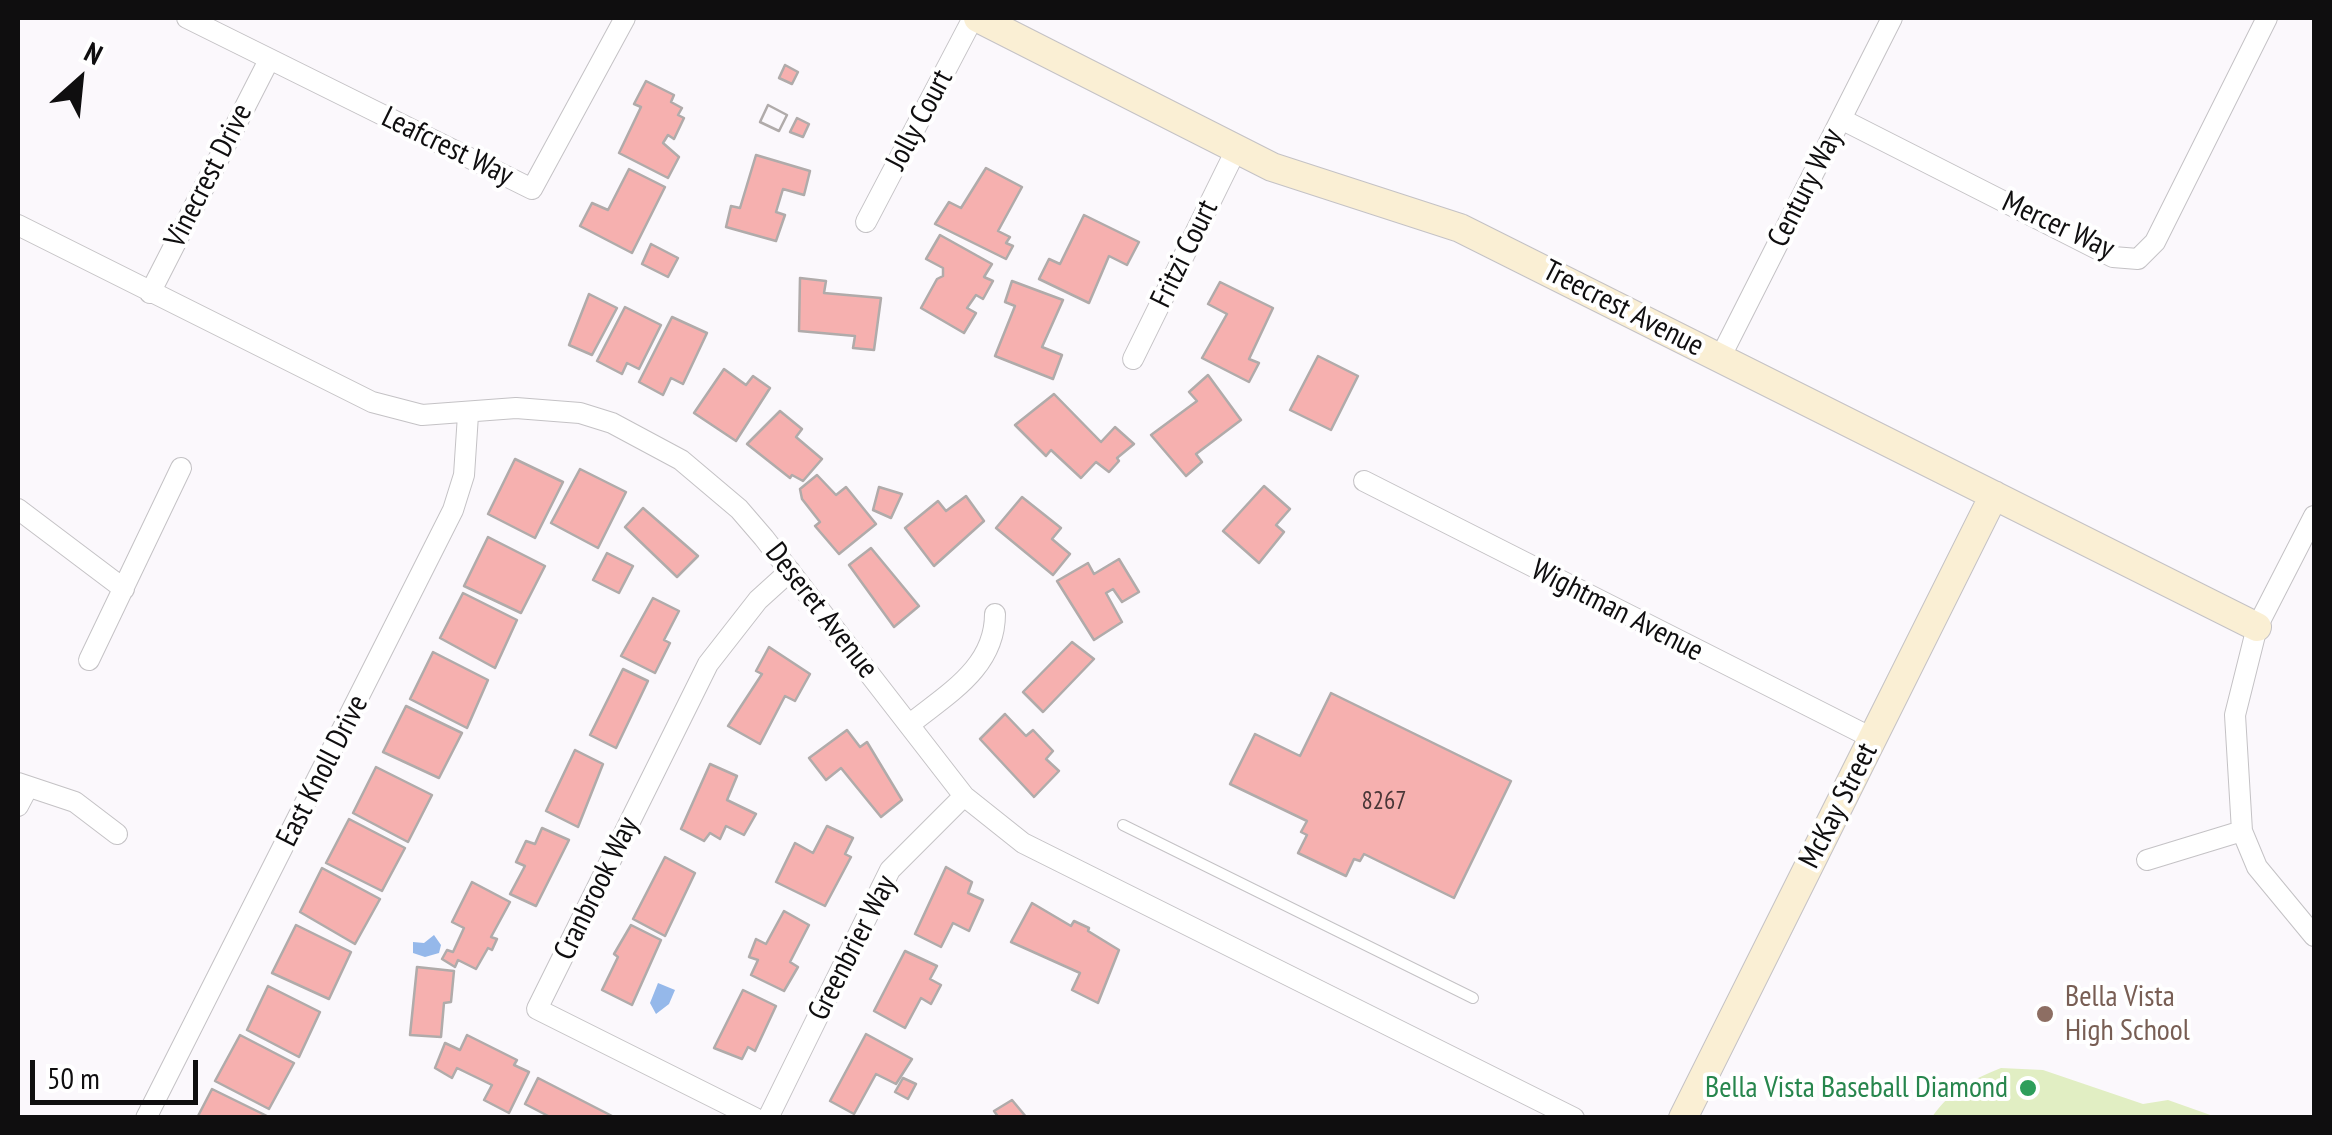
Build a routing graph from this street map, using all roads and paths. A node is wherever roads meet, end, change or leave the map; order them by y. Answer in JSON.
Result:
{"nodes":[{"id":1,"x":187,"y":18,"type":"edge"},
{"id":2,"x":625,"y":18,"type":"edge"},
{"id":3,"x":976,"y":18,"type":"edge"},
{"id":4,"x":1892,"y":18,"type":"edge"},
{"id":5,"x":2268,"y":18,"type":"edge"},
{"id":6,"x":269,"y":60,"type":"junction"},
{"id":7,"x":1841,"y":119,"type":"junction"},
{"id":8,"x":1236,"y":150,"type":"junction"},
{"id":9,"x":866,"y":222,"type":"dead end"},
{"id":10,"x":18,"y":225,"type":"edge"},
{"id":11,"x":150,"y":293,"type":"junction"},
{"id":12,"x":1720,"y":358,"type":"junction"},
{"id":13,"x":1133,"y":359,"type":"dead end"},
{"id":14,"x":468,"y":414,"type":"junction"},
{"id":15,"x":181,"y":468,"type":"dead end"},
{"id":16,"x":1364,"y":481,"type":"dead end"},
{"id":17,"x":1994,"y":495,"type":"junction"},
{"id":18,"x":18,"y":509,"type":"edge"},
{"id":19,"x":2314,"y":516,"type":"edge"},
{"id":20,"x":790,"y":571,"type":"junction"},
{"id":21,"x":124,"y":588,"type":"junction"},
{"id":22,"x":995,"y":614,"type":"dead end"},
{"id":23,"x":2257,"y":627,"type":"junction"},
{"id":24,"x":89,"y":660,"type":"dead end"},
{"id":25,"x":909,"y":725,"type":"junction"},
{"id":26,"x":1872,"y":738,"type":"junction"},
{"id":27,"x":21,"y":792,"type":"edge"},
{"id":28,"x":964,"y":796,"type":"junction"},
{"id":29,"x":1123,"y":826,"type":"dead end"},
{"id":30,"x":2242,"y":831,"type":"junction"},
{"id":31,"x":118,"y":834,"type":"dead end"},
{"id":32,"x":2146,"y":860,"type":"dead end"},
{"id":33,"x":2314,"y":936,"type":"edge"},
{"id":34,"x":1474,"y":998,"type":"dead end"},
{"id":35,"x":146,"y":1118,"type":"edge"},
{"id":36,"x":754,"y":1118,"type":"edge"},
{"id":37,"x":768,"y":1118,"type":"edge"},
{"id":38,"x":1574,"y":1118,"type":"edge"},
{"id":39,"x":1683,"y":1118,"type":"edge"}],
"edges":[{"from":1,"to":6,"type":"street","name":"Leafcrest Way"},
{"from":2,"to":6,"type":"street","name":"Leafcrest Way"},
{"from":3,"to":8,"type":"street","name":"Treecrest Avenue"},
{"from":3,"to":9,"type":"street","name":"Jolly Court"},
{"from":4,"to":7,"type":"street","name":"Century Way"},
{"from":5,"to":7,"type":"street","name":"Mercer Way"},
{"from":6,"to":11,"type":"street","name":"Vinecrest Drive"},
{"from":7,"to":12,"type":"street","name":"Century Way"},
{"from":8,"to":12,"type":"street","name":"Treecrest Avenue"},
{"from":8,"to":13,"type":"street","name":"Fritzi Court"},
{"from":10,"to":11,"type":"street","name":"Deseret Avenue"},
{"from":11,"to":14,"type":"street","name":"Deseret Avenue"},
{"from":12,"to":17,"type":"street","name":"Treecrest Avenue"},
{"from":14,"to":20,"type":"street","name":"Deseret Avenue"},
{"from":14,"to":35,"type":"street","name":"East Knoll Drive"},
{"from":15,"to":21,"type":"street"},
{"from":16,"to":26,"type":"street","name":"Wightman Avenue"},
{"from":17,"to":23,"type":"street","name":"Treecrest Avenue"},
{"from":17,"to":26,"type":"street","name":"McKay Street"},
{"from":18,"to":21,"type":"street"},
{"from":19,"to":23,"type":"street"},
{"from":20,"to":25,"type":"street","name":"Deseret Avenue"},
{"from":20,"to":36,"type":"street","name":"Cranbrook Way"},
{"from":21,"to":24,"type":"street"},
{"from":22,"to":25,"type":"street"},
{"from":23,"to":30,"type":"street"},
{"from":25,"to":28,"type":"street","name":"Deseret Avenue"},
{"from":26,"to":39,"type":"street","name":"McKay Street"},
{"from":27,"to":31,"type":"street"},
{"from":28,"to":37,"type":"street","name":"Greenbrier Way"},
{"from":28,"to":38,"type":"street","name":"Deseret Avenue"},
{"from":29,"to":34,"type":"lane"},
{"from":30,"to":32,"type":"street"},
{"from":30,"to":33,"type":"street"}]}
